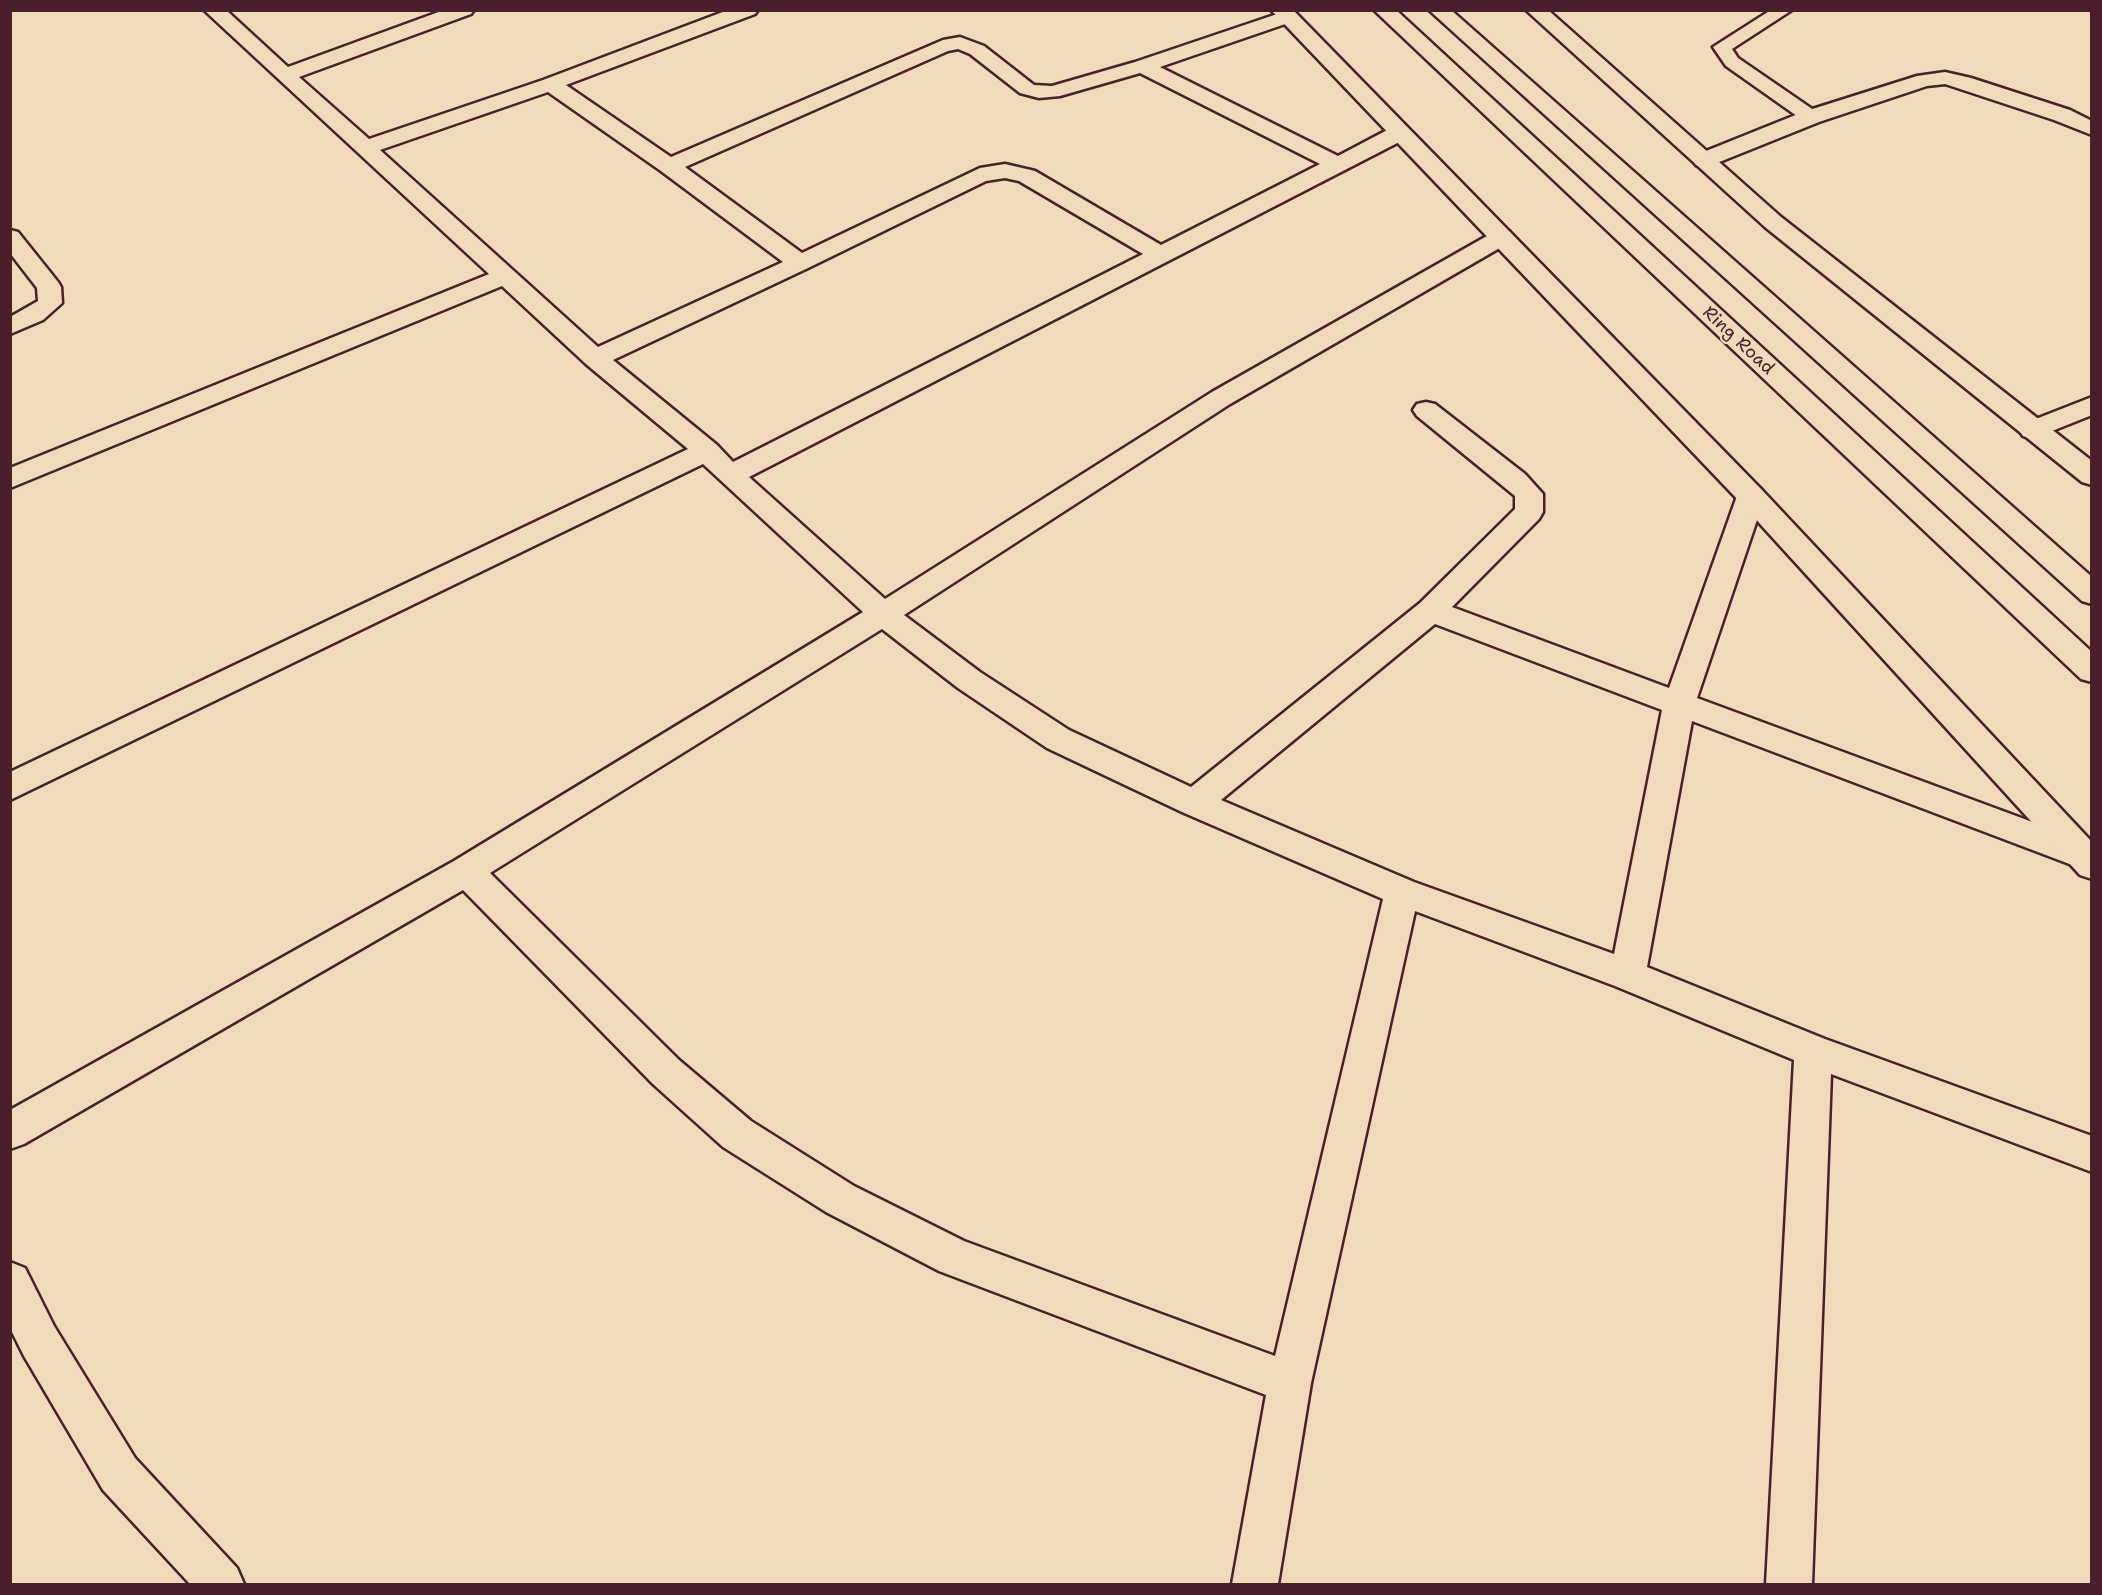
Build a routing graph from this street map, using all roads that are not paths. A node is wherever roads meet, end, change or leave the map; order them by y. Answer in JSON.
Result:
{"nodes":[{"id":1,"x":214,"y":10,"type":"edge"},
{"id":2,"x":464,"y":10,"type":"edge"},
{"id":3,"x":748,"y":10,"type":"edge"},
{"id":4,"x":1384,"y":10,"type":"edge"},
{"id":5,"x":1439,"y":10,"type":"edge"},
{"id":6,"x":1536,"y":10,"type":"edge"},
{"id":7,"x":1784,"y":10,"type":"edge"},
{"id":8,"x":1284,"y":14,"type":"edge"},
{"id":9,"x":1142,"y":66,"type":"junction"},
{"id":10,"x":285,"y":75,"type":"junction"},
{"id":11,"x":550,"y":84,"type":"junction"},
{"id":12,"x":1811,"y":117,"type":"junction"},
{"id":13,"x":2091,"y":129,"type":"edge"},
{"id":14,"x":1399,"y":134,"type":"junction"},
{"id":15,"x":365,"y":148,"type":"junction"},
{"id":16,"x":1704,"y":160,"type":"junction"},
{"id":17,"x":1337,"y":164,"type":"junction"},
{"id":18,"x":669,"y":166,"type":"junction"},
{"id":19,"x":10,"y":237,"type":"edge"},
{"id":20,"x":1502,"y":237,"type":"junction"},
{"id":21,"x":1161,"y":255,"type":"junction"},
{"id":22,"x":800,"y":263,"type":"junction"},
{"id":23,"x":505,"y":276,"type":"junction"},
{"id":24,"x":10,"y":327,"type":"edge"},
{"id":25,"x":595,"y":358,"type":"junction"},
{"id":26,"x":2091,"y":405,"type":"edge"},
{"id":27,"x":1426,"y":410,"type":"dead end"},
{"id":28,"x":2032,"y":430,"type":"junction"},
{"id":29,"x":10,"y":450,"type":"edge"},
{"id":30,"x":707,"y":451,"type":"junction"},
{"id":31,"x":730,"y":475,"type":"junction"},
{"id":32,"x":2091,"y":476,"type":"edge"},
{"id":33,"x":17,"y":477,"type":"edge"},
{"id":34,"x":1750,"y":496,"type":"junction"},
{"id":35,"x":2091,"y":594,"type":"edge"},
{"id":36,"x":1431,"y":611,"type":"junction"},
{"id":37,"x":883,"y":614,"type":"junction"},
{"id":38,"x":2091,"y":671,"type":"edge"},
{"id":39,"x":1679,"y":705,"type":"junction"},
{"id":40,"x":10,"y":787,"type":"edge"},
{"id":41,"x":1194,"y":803,"type":"junction"},
{"id":42,"x":2086,"y":860,"type":"edge"},
{"id":43,"x":466,"y":871,"type":"junction"},
{"id":44,"x":1402,"y":892,"type":"junction"},
{"id":45,"x":1628,"y":975,"type":"junction"},
{"id":46,"x":1813,"y":1051,"type":"junction"},
{"id":47,"x":10,"y":1131,"type":"edge"},
{"id":48,"x":2091,"y":1154,"type":"edge"},
{"id":49,"x":10,"y":1282,"type":"edge"},
{"id":50,"x":1290,"y":1383,"type":"junction"},
{"id":51,"x":221,"y":1584,"type":"edge"},
{"id":52,"x":1255,"y":1584,"type":"edge"},
{"id":53,"x":1789,"y":1584,"type":"edge"}],
"edges":[{"from":1,"to":10,"type":"main road"},
{"from":2,"to":10,"type":"main road"},
{"from":3,"to":11,"type":"main road"},
{"from":4,"to":38,"type":"main road","name":"Ring Road"},
{"from":5,"to":35,"type":"main road"},
{"from":6,"to":16,"type":"main road"},
{"from":7,"to":12,"type":"lane"},
{"from":8,"to":9,"type":"main road"},
{"from":8,"to":14,"type":"main road"},
{"from":9,"to":17,"type":"main road"},
{"from":9,"to":18,"type":"main road"},
{"from":10,"to":15,"type":"main road"},
{"from":11,"to":15,"type":"main road"},
{"from":11,"to":18,"type":"main road"},
{"from":12,"to":13,"type":"main road"},
{"from":12,"to":16,"type":"main road"},
{"from":14,"to":17,"type":"main road"},
{"from":14,"to":20,"type":"main road"},
{"from":15,"to":23,"type":"main road"},
{"from":16,"to":28,"type":"main road"},
{"from":17,"to":21,"type":"main road"},
{"from":18,"to":22,"type":"main road"},
{"from":19,"to":24,"type":"main road"},
{"from":20,"to":34,"type":"main road"},
{"from":20,"to":37,"type":"main road"},
{"from":21,"to":22,"type":"main road"},
{"from":21,"to":31,"type":"main road"},
{"from":22,"to":25,"type":"main road"},
{"from":23,"to":25,"type":"main road"},
{"from":23,"to":33,"type":"main road"},
{"from":25,"to":30,"type":"main road"},
{"from":26,"to":28,"type":"main road"},
{"from":27,"to":36,"type":"main road"},
{"from":28,"to":32,"type":"main road"},
{"from":29,"to":33,"type":"main road"},
{"from":30,"to":31,"type":"main road"},
{"from":30,"to":40,"type":"main road"},
{"from":31,"to":37,"type":"main road"},
{"from":34,"to":39,"type":"main road"},
{"from":34,"to":42,"type":"main road"},
{"from":36,"to":39,"type":"main road"},
{"from":36,"to":41,"type":"main road"},
{"from":37,"to":41,"type":"main road"},
{"from":37,"to":43,"type":"main road"},
{"from":39,"to":42,"type":"main road"},
{"from":39,"to":45,"type":"main road"},
{"from":41,"to":44,"type":"main road"},
{"from":43,"to":47,"type":"main road"},
{"from":43,"to":50,"type":"main road"},
{"from":44,"to":45,"type":"main road"},
{"from":44,"to":50,"type":"main road"},
{"from":45,"to":46,"type":"main road"},
{"from":46,"to":48,"type":"main road"},
{"from":46,"to":53,"type":"main road"},
{"from":49,"to":51,"type":"main road"},
{"from":50,"to":52,"type":"main road"}]}
